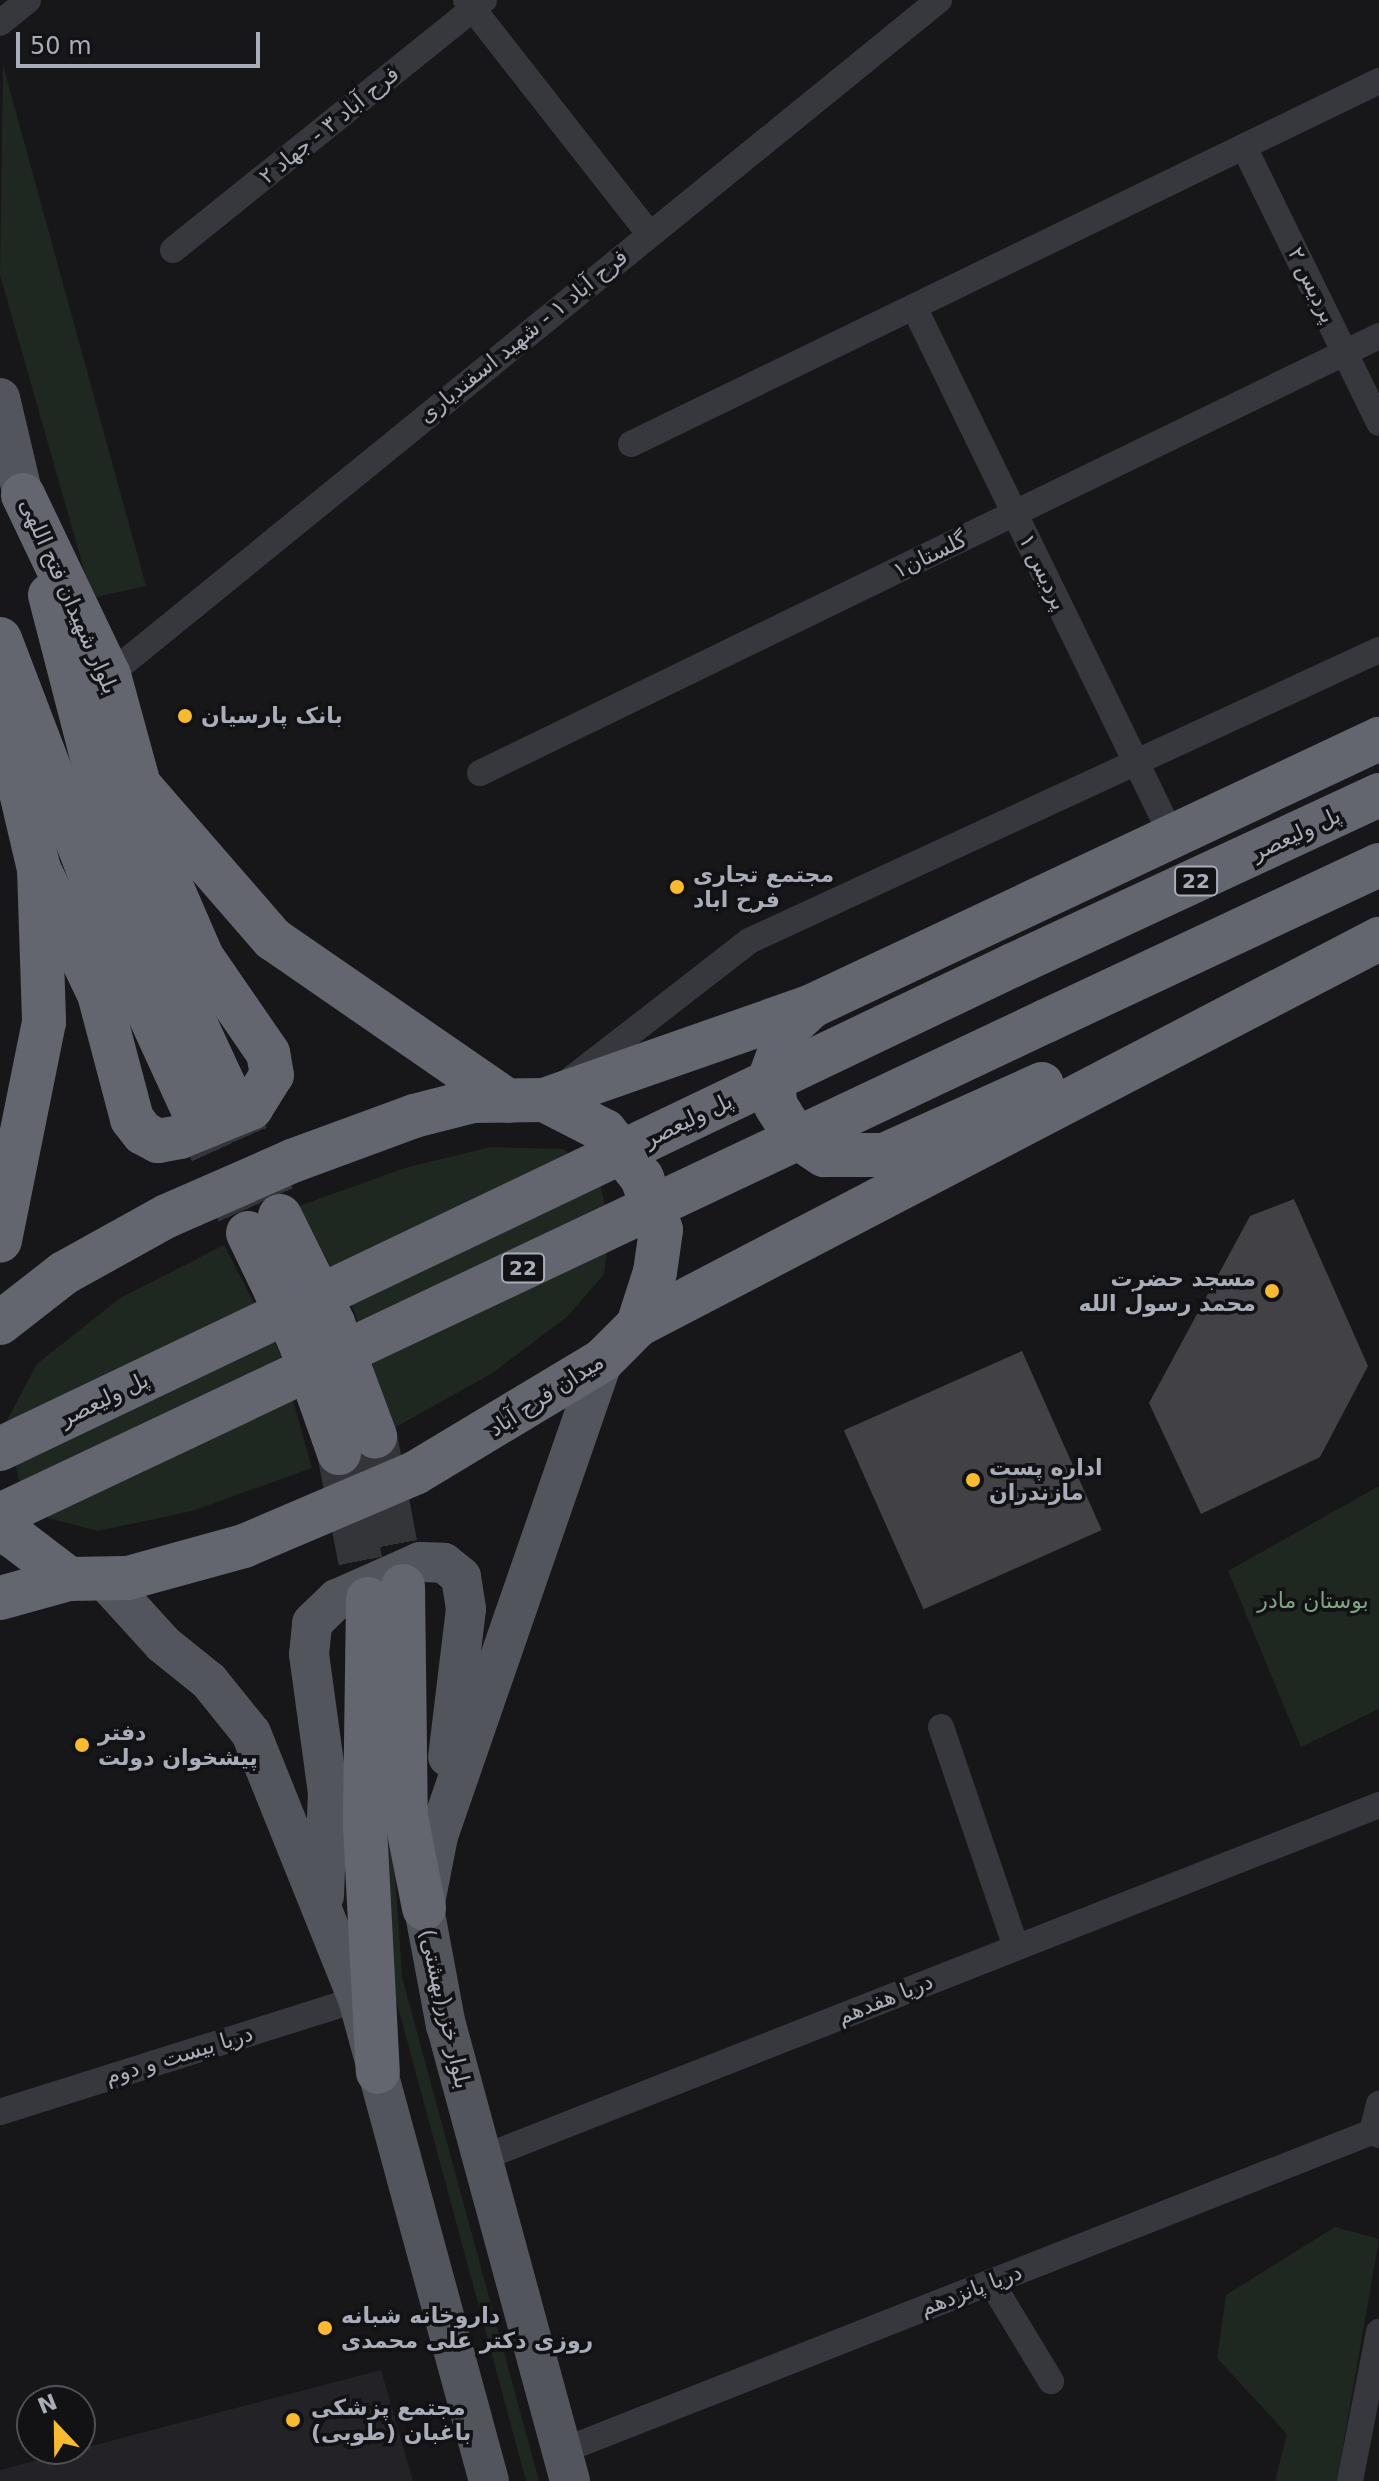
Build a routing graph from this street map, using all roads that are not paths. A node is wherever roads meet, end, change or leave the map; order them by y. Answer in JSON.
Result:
{"nodes":[{"id":1,"x":28,"y":0,"type":"edge"},
{"id":2,"x":939,"y":0,"type":"edge"},
{"id":3,"x":474,"y":3,"type":"edge"},
{"id":4,"x":0,"y":23,"type":"edge"},
{"id":5,"x":1379,"y":81,"type":"edge"},
{"id":6,"x":1244,"y":147,"type":"junction"},
{"id":7,"x":649,"y":233,"type":"junction"},
{"id":8,"x":173,"y":250,"type":"dead end"},
{"id":9,"x":914,"y":307,"type":"junction"},
{"id":10,"x":1379,"y":336,"type":"edge"},
{"id":11,"x":1345,"y":353,"type":"junction"},
{"id":12,"x":0,"y":398,"type":"edge"},
{"id":13,"x":1379,"y":423,"type":"edge"},
{"id":14,"x":631,"y":444,"type":"dead end"},
{"id":15,"x":23,"y":495,"type":"junction"},
{"id":16,"x":1015,"y":513,"type":"junction"},
{"id":17,"x":0,"y":639,"type":"edge"},
{"id":18,"x":1379,"y":650,"type":"edge"},
{"id":19,"x":109,"y":675,"type":"junction"},
{"id":20,"x":0,"y":703,"type":"edge"},
{"id":21,"x":1379,"y":739,"type":"edge"},
{"id":22,"x":1135,"y":762,"type":"junction"},
{"id":23,"x":480,"y":773,"type":"dead end"},
{"id":24,"x":139,"y":785,"type":"junction"},
{"id":25,"x":1379,"y":795,"type":"edge"},
{"id":26,"x":1172,"y":836,"type":"junction"},
{"id":27,"x":1379,"y":865,"type":"edge"},
{"id":28,"x":39,"y":869,"type":"junction"},
{"id":29,"x":1379,"y":938,"type":"edge"},
{"id":30,"x":812,"y":1006,"type":"junction"},
{"id":31,"x":526,"y":1100,"type":"junction"},
{"id":32,"x":264,"y":1225,"type":"tunnel mouth"},
{"id":33,"x":0,"y":1241,"type":"edge"},
{"id":34,"x":0,"y":1323,"type":"edge"},
{"id":35,"x":638,"y":1325,"type":"junction"},
{"id":36,"x":603,"y":1360,"type":"junction"},
{"id":37,"x":357,"y":1444,"type":"tunnel mouth"},
{"id":38,"x":0,"y":1449,"type":"edge"},
{"id":39,"x":0,"y":1516,"type":"edge"},
{"id":40,"x":86,"y":1579,"type":"junction"},
{"id":41,"x":0,"y":1598,"type":"edge"},
{"id":42,"x":941,"y":1727,"type":"dead end"},
{"id":43,"x":1379,"y":1805,"type":"edge"},
{"id":44,"x":438,"y":1836,"type":"junction"},
{"id":45,"x":424,"y":1908,"type":"junction"},
{"id":46,"x":323,"y":1912,"type":"junction"},
{"id":47,"x":1016,"y":1947,"type":"junction"},
{"id":48,"x":358,"y":1999,"type":"junction"},
{"id":49,"x":378,"y":2072,"type":"junction"},
{"id":50,"x":1379,"y":2104,"type":"edge"},
{"id":51,"x":0,"y":2112,"type":"edge"},
{"id":52,"x":1376,"y":2134,"type":"edge"},
{"id":53,"x":482,"y":2158,"type":"junction"},
{"id":54,"x":991,"y":2282,"type":"junction"},
{"id":55,"x":1379,"y":2332,"type":"edge"},
{"id":56,"x":1051,"y":2381,"type":"dead end"},
{"id":57,"x":566,"y":2466,"type":"edge"},
{"id":58,"x":489,"y":2481,"type":"edge"},
{"id":59,"x":1350,"y":2481,"type":"edge"}],
"edges":[{"from":1,"to":4,"type":"street"},
{"from":2,"to":7,"type":"street","name":"فرح آباد ۱ - شهید اسفندیاری"},
{"from":3,"to":7,"type":"street"},
{"from":3,"to":8,"type":"street","name":"فرح آباد ۳ - جهاد ۲"},
{"from":5,"to":6,"type":"street"},
{"from":6,"to":9,"type":"street"},
{"from":6,"to":11,"type":"street","name":"پردیس ۲"},
{"from":7,"to":19,"type":"street","name":"فرح آباد ۱ - شهید اسفندیاری"},
{"from":9,"to":14,"type":"street"},
{"from":9,"to":16,"type":"street","name":"پردیس ۱"},
{"from":10,"to":11,"type":"street","name":"گلستان۱"},
{"from":11,"to":13,"type":"street","name":"پردیس ۲"},
{"from":11,"to":16,"type":"street","name":"گلستان۱"},
{"from":12,"to":15,"type":"main road","name":"بلوار شهیدان فتح اللهی"},
{"from":15,"to":17,"type":"highway"},
{"from":15,"to":19,"type":"highway","name":"بلوار شهیدان فتح اللهی"},
{"from":16,"to":22,"type":"street","name":"پردیس ۱"},
{"from":16,"to":23,"type":"street","name":"گلستان۱"},
{"from":18,"to":22,"type":"street"},
{"from":19,"to":24,"type":"highway","name":"بلوار شهیدان فتح اللهی"},
{"from":20,"to":28,"type":"highway"},
{"from":21,"to":26,"type":"highway"},
{"from":22,"to":26,"type":"street","name":"پردیس ۱"},
{"from":22,"to":31,"type":"street"},
{"from":24,"to":28,"type":"highway"},
{"from":24,"to":31,"type":"highway","name":"بلوار شهیدان فتح اللهی"},
{"from":25,"to":38,"type":"highway","name":"پل ولیعصر","number":"22","bridge":true},
{"from":26,"to":30,"type":"highway"},
{"from":27,"to":39,"type":"highway","number":"22","bridge":true},
{"from":28,"to":33,"type":"highway"},
{"from":29,"to":30,"type":"highway"},
{"from":29,"to":35,"type":"highway"},
{"from":30,"to":31,"type":"highway"},
{"from":31,"to":34,"type":"highway","name":"میدان فرح آباد"},
{"from":31,"to":35,"type":"highway","name":"میدان فرح آباد"},
{"from":32,"to":37,"type":"highway"},
{"from":35,"to":36,"type":"highway","name":"میدان فرح آباد"},
{"from":36,"to":40,"type":"highway","name":"میدان فرح آباد"},
{"from":36,"to":44,"type":"main road","name":"بلوار خزر(بهشتی)"},
{"from":39,"to":40,"type":"highway"},
{"from":40,"to":41,"type":"highway","name":"میدان فرح آباد"},
{"from":40,"to":46,"type":"main road"},
{"from":42,"to":47,"type":"street"},
{"from":43,"to":47,"type":"street","name":"دریا هفدهم"},
{"from":44,"to":45,"type":"main road","name":"بلوار خزر(بهشتی)"},
{"from":44,"to":46,"type":"main road"},
{"from":45,"to":49,"type":"highway"},
{"from":45,"to":53,"type":"main road","name":"بلوار خزر(بهشتی)"},
{"from":46,"to":48,"type":"main road"},
{"from":47,"to":53,"type":"street","name":"دریا هفدهم"},
{"from":48,"to":49,"type":"main road"},
{"from":48,"to":51,"type":"street","name":"دریا بیست و دوم"},
{"from":49,"to":58,"type":"main road"},
{"from":50,"to":52,"type":"street"},
{"from":52,"to":54,"type":"street","name":"دریا پانزدهم"},
{"from":53,"to":57,"type":"main road","name":"بلوار خزر(بهشتی)"},
{"from":54,"to":56,"type":"street"},
{"from":54,"to":57,"type":"street","name":"دریا پانزدهم"},
{"from":55,"to":59,"type":"street"}]}
